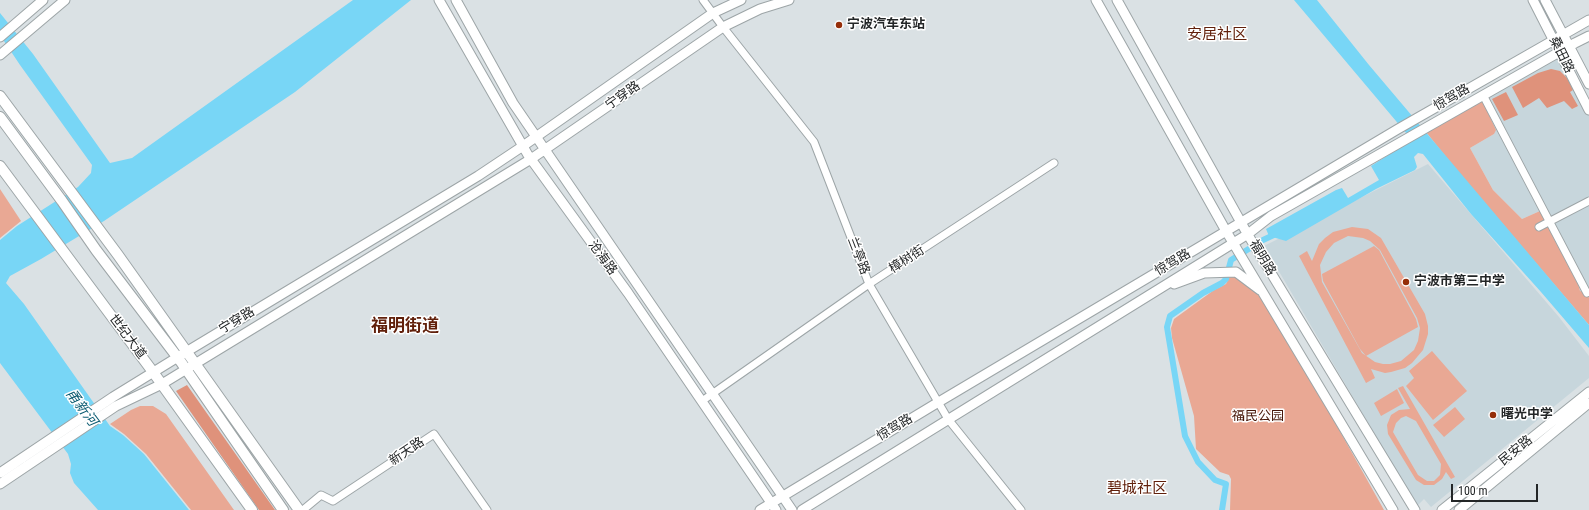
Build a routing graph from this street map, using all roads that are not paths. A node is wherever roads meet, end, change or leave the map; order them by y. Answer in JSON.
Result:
{"nodes":[{"id":1,"x":43,"y":0,"type":"edge"},
{"id":2,"x":64,"y":0,"type":"edge"},
{"id":3,"x":439,"y":0,"type":"edge"},
{"id":4,"x":456,"y":0,"type":"edge"},
{"id":5,"x":704,"y":0,"type":"edge"},
{"id":6,"x":741,"y":0,"type":"edge"},
{"id":7,"x":789,"y":0,"type":"edge"},
{"id":8,"x":1096,"y":0,"type":"edge"},
{"id":9,"x":1117,"y":0,"type":"edge"},
{"id":10,"x":1533,"y":0,"type":"edge"},
{"id":11,"x":1544,"y":0,"type":"edge"},
{"id":12,"x":713,"y":13,"type":"junction"},
{"id":13,"x":1589,"y":20,"type":"edge"},
{"id":14,"x":723,"y":27,"type":"junction"},
{"id":15,"x":1562,"y":34,"type":"junction"},
{"id":16,"x":1589,"y":36,"type":"edge"},
{"id":17,"x":0,"y":37,"type":"edge"},
{"id":18,"x":1553,"y":40,"type":"junction"},
{"id":19,"x":1569,"y":46,"type":"junction"},
{"id":20,"x":1558,"y":52,"type":"junction"},
{"id":21,"x":0,"y":55,"type":"edge"},
{"id":22,"x":1589,"y":84,"type":"edge"},
{"id":23,"x":1483,"y":95,"type":"junction"},
{"id":24,"x":0,"y":96,"type":"edge"},
{"id":25,"x":1589,"y":110,"type":"edge"},
{"id":26,"x":0,"y":117,"type":"edge"},
{"id":27,"x":536,"y":137,"type":"junction"},
{"id":28,"x":523,"y":146,"type":"junction"},
{"id":29,"x":545,"y":150,"type":"junction"},
{"id":30,"x":531,"y":159,"type":"junction"},
{"id":31,"x":1054,"y":163,"type":"dead end"},
{"id":32,"x":0,"y":166,"type":"edge"},
{"id":33,"x":1589,"y":201,"type":"edge"},
{"id":34,"x":1241,"y":222,"type":"junction"},
{"id":35,"x":1549,"y":222,"type":"junction"},
{"id":36,"x":1539,"y":227,"type":"dead end"},
{"id":37,"x":1226,"y":231,"type":"junction"},
{"id":38,"x":1248,"y":234,"type":"junction"},
{"id":39,"x":1234,"y":243,"type":"junction"},
{"id":40,"x":869,"y":284,"type":"junction"},
{"id":41,"x":1263,"y":291,"type":"junction"},
{"id":42,"x":1154,"y":292,"type":"junction"},
{"id":43,"x":1587,"y":293,"type":"dead end"},
{"id":44,"x":186,"y":352,"type":"junction"},
{"id":45,"x":177,"y":358,"type":"junction"},
{"id":46,"x":195,"y":364,"type":"junction"},
{"id":47,"x":186,"y":369,"type":"junction"},
{"id":48,"x":153,"y":372,"type":"junction"},
{"id":49,"x":162,"y":384,"type":"junction"},
{"id":50,"x":1589,"y":392,"type":"edge"},
{"id":51,"x":713,"y":393,"type":"junction"},
{"id":52,"x":702,"y":400,"type":"junction"},
{"id":53,"x":115,"y":402,"type":"junction"},
{"id":54,"x":937,"y":403,"type":"junction"},
{"id":55,"x":1589,"y":403,"type":"edge"},
{"id":56,"x":948,"y":419,"type":"junction"},
{"id":57,"x":40,"y":452,"type":"junction"},
{"id":58,"x":0,"y":473,"type":"edge"},
{"id":59,"x":0,"y":484,"type":"edge"},
{"id":60,"x":782,"y":496,"type":"junction"},
{"id":61,"x":774,"y":506,"type":"edge"},
{"id":62,"x":252,"y":510,"type":"edge"},
{"id":63,"x":283,"y":510,"type":"edge"},
{"id":64,"x":300,"y":510,"type":"edge"},
{"id":65,"x":303,"y":510,"type":"edge"},
{"id":66,"x":487,"y":510,"type":"edge"},
{"id":67,"x":760,"y":510,"type":"edge"},
{"id":68,"x":792,"y":510,"type":"edge"},
{"id":69,"x":802,"y":510,"type":"edge"},
{"id":70,"x":1021,"y":510,"type":"edge"},
{"id":71,"x":1392,"y":510,"type":"edge"},
{"id":72,"x":1415,"y":510,"type":"edge"},
{"id":73,"x":1442,"y":510,"type":"edge"},
{"id":74,"x":1459,"y":510,"type":"edge"}],
"edges":[{"from":1,"to":17,"type":"main road"},
{"from":2,"to":21,"type":"main road"},
{"from":3,"to":28,"type":"main road","name":"沧海路"},
{"from":4,"to":27,"type":"main road","name":"沧海路"},
{"from":5,"to":12,"type":"street","name":"兰亭路"},
{"from":6,"to":12,"type":"main road","name":"宁穿路"},
{"from":7,"to":14,"type":"main road","name":"宁穿路"},
{"from":8,"to":37,"type":"main road","name":"福明路"},
{"from":9,"to":34,"type":"main road","name":"福明路"},
{"from":10,"to":18,"type":"main road","name":"桑田路"},
{"from":11,"to":15,"type":"main road","name":"桑田路"},
{"from":12,"to":14,"type":"street","name":"兰亭路"},
{"from":12,"to":27,"type":"main road","name":"宁穿路"},
{"from":13,"to":15,"type":"main road","name":"惊驾路"},
{"from":14,"to":29,"type":"main road","name":"宁穿路"},
{"from":14,"to":40,"type":"street","name":"兰亭路"},
{"from":15,"to":18,"type":"main road","name":"惊驾路"},
{"from":15,"to":19,"type":"main road","name":"桑田路"},
{"from":16,"to":19,"type":"main road","name":"惊驾路"},
{"from":18,"to":20,"type":"main road","name":"桑田路"},
{"from":18,"to":34,"type":"main road","name":"惊驾路"},
{"from":19,"to":20,"type":"main road","name":"惊驾路"},
{"from":19,"to":22,"type":"main road","name":"桑田路"},
{"from":20,"to":23,"type":"main road","name":"惊驾路"},
{"from":20,"to":25,"type":"main road","name":"桑田路"},
{"from":23,"to":35,"type":"street"},
{"from":23,"to":38,"type":"main road","name":"惊驾路"},
{"from":24,"to":44,"type":"highway"},
{"from":26,"to":45,"type":"highway"},
{"from":27,"to":28,"type":"main road","name":"宁穿路"},
{"from":27,"to":29,"type":"main road","name":"沧海路"},
{"from":28,"to":30,"type":"main road","name":"沧海路"},
{"from":28,"to":44,"type":"main road","name":"宁穿路"},
{"from":29,"to":30,"type":"main road","name":"宁穿路"},
{"from":29,"to":51,"type":"main road","name":"沧海路"},
{"from":30,"to":46,"type":"main road","name":"宁穿路"},
{"from":30,"to":52,"type":"main road","name":"沧海路"},
{"from":31,"to":40,"type":"street","name":"樟树街"},
{"from":32,"to":48,"type":"highway","name":"世纪大道"},
{"from":33,"to":35,"type":"street"},
{"from":34,"to":37,"type":"main road","name":"惊驾路"},
{"from":34,"to":38,"type":"main road","name":"福明路"},
{"from":35,"to":36,"type":"street"},
{"from":35,"to":43,"type":"street"},
{"from":37,"to":39,"type":"main road","name":"福明路"},
{"from":37,"to":54,"type":"main road","name":"惊驾路"},
{"from":38,"to":39,"type":"main road","name":"惊驾路"},
{"from":38,"to":72,"type":"main road","name":"福明路"},
{"from":39,"to":41,"type":"main road","name":"福明路"},
{"from":39,"to":42,"type":"main road","name":"惊驾路"},
{"from":40,"to":51,"type":"street","name":"樟树街"},
{"from":40,"to":54,"type":"street","name":"兰亭路"},
{"from":41,"to":42,"type":"main road"},
{"from":41,"to":71,"type":"main road","name":"福明路"},
{"from":42,"to":56,"type":"main road","name":"惊驾路"},
{"from":44,"to":45,"type":"main road","name":"宁穿路"},
{"from":44,"to":46,"type":"highway"},
{"from":45,"to":47,"type":"highway"},
{"from":45,"to":48,"type":"main road","name":"宁穿路"},
{"from":46,"to":47,"type":"main road","name":"宁穿路"},
{"from":46,"to":64,"type":"highway"},
{"from":47,"to":49,"type":"main road","name":"宁穿路"},
{"from":47,"to":63,"type":"highway"},
{"from":48,"to":49,"type":"highway","name":"世纪大道"},
{"from":48,"to":53,"type":"main road","name":"宁穿路"},
{"from":49,"to":53,"type":"main road","name":"宁穿路"},
{"from":49,"to":62,"type":"highway","name":"世纪大道"},
{"from":50,"to":73,"type":"main road","name":"民安路"},
{"from":51,"to":52,"type":"street","name":"樟树街"},
{"from":51,"to":60,"type":"main road","name":"沧海路"},
{"from":52,"to":61,"type":"main road","name":"沧海路"},
{"from":53,"to":57,"type":"main road","name":"宁穿路"},
{"from":54,"to":56,"type":"street","name":"兰亭路"},
{"from":54,"to":60,"type":"main road","name":"惊驾路"},
{"from":55,"to":74,"type":"main road","name":"民安路"},
{"from":56,"to":69,"type":"main road","name":"惊驾路"},
{"from":56,"to":70,"type":"street","name":"兰亭路"},
{"from":57,"to":58,"type":"main road","name":"宁穿路"},
{"from":57,"to":59,"type":"main road","name":"宁穿路"},
{"from":60,"to":61,"type":"main road","name":"惊驾路"},
{"from":60,"to":68,"type":"main road","name":"沧海路"},
{"from":61,"to":67,"type":"main road","name":"惊驾路"},
{"from":65,"to":66,"type":"street","name":"新天路"}]}
